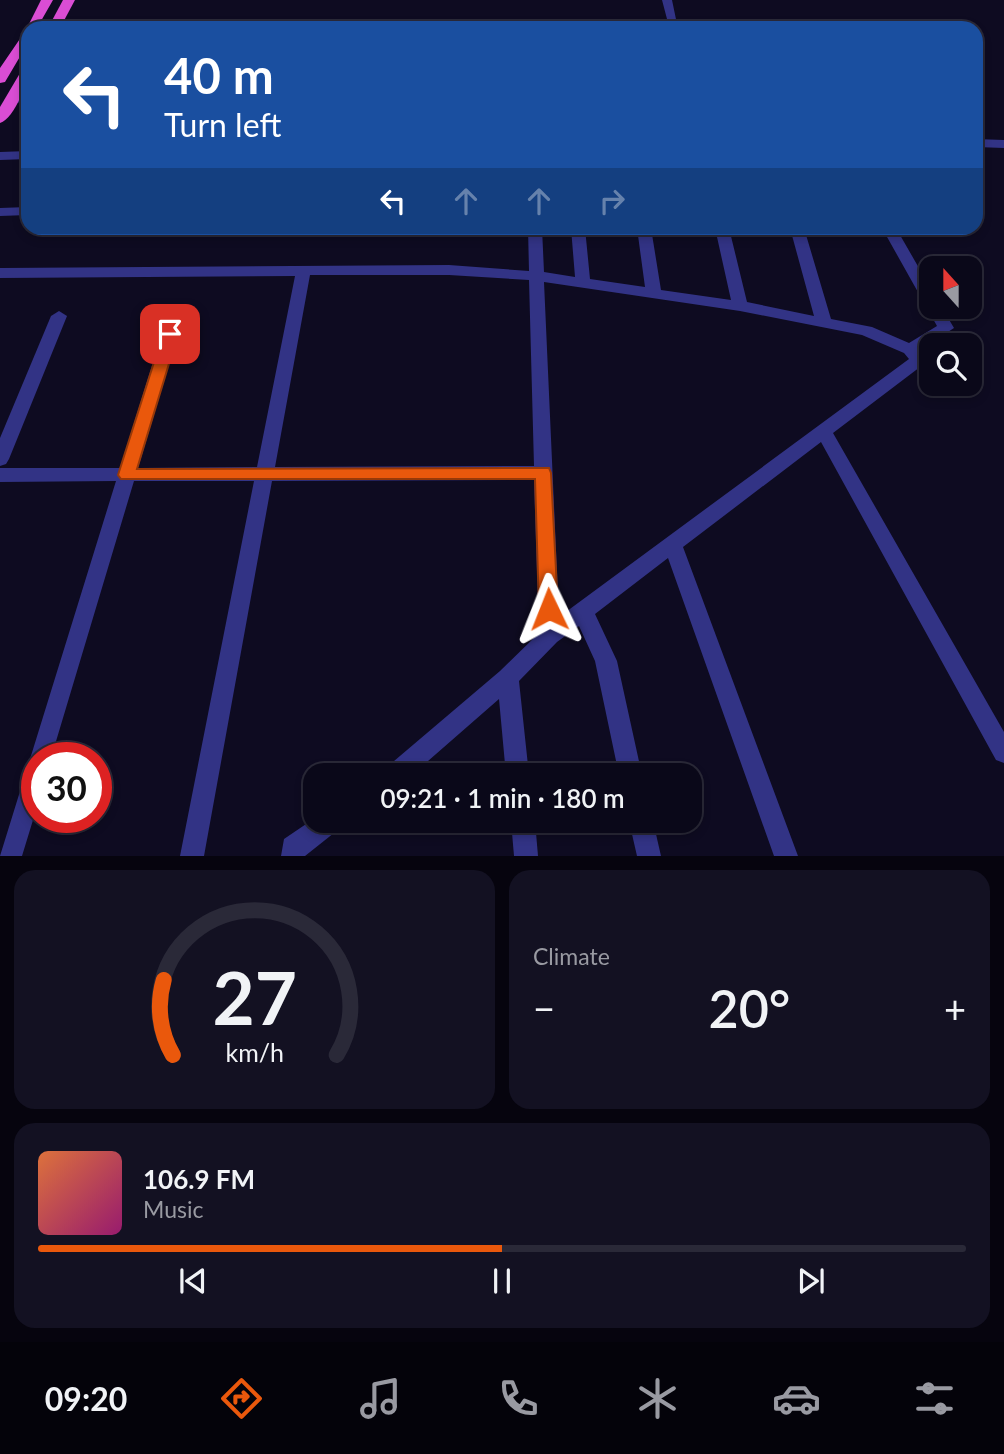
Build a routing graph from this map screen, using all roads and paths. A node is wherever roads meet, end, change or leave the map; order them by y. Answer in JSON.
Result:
{"nodes":[{"id":1,"x":47,"y":0,"type":"edge"},
{"id":2,"x":69,"y":0,"type":"edge"},
{"id":3,"x":667,"y":0,"type":"edge"},
{"id":4,"x":35,"y":21,"type":"edge"},
{"id":5,"x":58,"y":21,"type":"edge"},
{"id":6,"x":673,"y":21,"type":"edge"},
{"id":7,"x":21,"y":44,"type":"edge"},
{"id":8,"x":0,"y":79,"type":"edge"},
{"id":9,"x":21,"y":83,"type":"edge"},
{"id":10,"x":21,"y":98,"type":"edge"},
{"id":11,"x":12,"y":99,"type":"junction"},
{"id":12,"x":0,"y":119,"type":"edge"},
{"id":13,"x":983,"y":143,"type":"edge"},
{"id":14,"x":1004,"y":144,"type":"edge"},
{"id":15,"x":21,"y":155,"type":"edge"},
{"id":16,"x":0,"y":156,"type":"edge"},
{"id":17,"x":21,"y":211,"type":"edge"},
{"id":18,"x":0,"y":212,"type":"edge"},
{"id":19,"x":535,"y":235,"type":"edge"},
{"id":20,"x":579,"y":235,"type":"edge"},
{"id":21,"x":645,"y":235,"type":"edge"},
{"id":22,"x":724,"y":235,"type":"edge"},
{"id":23,"x":799,"y":235,"type":"edge"},
{"id":24,"x":893,"y":235,"type":"edge"},
{"id":25,"x":303,"y":271,"type":"junction"},
{"id":26,"x":0,"y":273,"type":"edge"},
{"id":27,"x":537,"y":276,"type":"junction"},
{"id":28,"x":919,"y":281,"type":"edge"},
{"id":29,"x":583,"y":283,"type":"junction"},
{"id":30,"x":654,"y":294,"type":"junction"},
{"id":31,"x":740,"y":306,"type":"junction"},
{"id":32,"x":177,"y":311,"type":"dead end"},
{"id":33,"x":59,"y":316,"type":"dead end"},
{"id":34,"x":941,"y":319,"type":"edge"},
{"id":35,"x":824,"y":323,"type":"junction"},
{"id":36,"x":910,"y":349,"type":"junction"},
{"id":37,"x":824,"y":432,"type":"junction"},
{"id":38,"x":0,"y":459,"type":"edge"},
{"id":39,"x":543,"y":473,"type":"junction"},
{"id":40,"x":0,"y":475,"type":"edge"},
{"id":41,"x":127,"y":475,"type":"junction"},
{"id":42,"x":263,"y":475,"type":"junction"},
{"id":43,"x":673,"y":545,"type":"junction"},
{"id":44,"x":583,"y":611,"type":"junction"},
{"id":45,"x":550,"y":636,"type":"junction"},
{"id":46,"x":508,"y":678,"type":"junction"},
{"id":47,"x":45,"y":742,"type":"edge"},
{"id":48,"x":1004,"y":753,"type":"edge"},
{"id":49,"x":409,"y":763,"type":"edge"},
{"id":50,"x":517,"y":763,"type":"edge"},
{"id":51,"x":628,"y":763,"type":"edge"},
{"id":52,"x":21,"y":820,"type":"edge"},
{"id":53,"x":313,"y":833,"type":"edge"},
{"id":54,"x":524,"y":833,"type":"edge"},
{"id":55,"x":644,"y":833,"type":"edge"},
{"id":56,"x":10,"y":856,"type":"edge"},
{"id":57,"x":192,"y":856,"type":"edge"},
{"id":58,"x":293,"y":856,"type":"edge"},
{"id":59,"x":526,"y":856,"type":"edge"},
{"id":60,"x":649,"y":856,"type":"edge"},
{"id":61,"x":786,"y":856,"type":"edge"}],
"edges":[{"from":1,"to":4,"type":"highway"},
{"from":2,"to":5,"type":"highway"},
{"from":3,"to":6,"type":"street"},
{"from":7,"to":8,"type":"highway"},
{"from":9,"to":11,"type":"highway"},
{"from":10,"to":11,"type":"street"},
{"from":11,"to":12,"type":"highway"},
{"from":13,"to":14,"type":"street"},
{"from":15,"to":16,"type":"street"},
{"from":17,"to":18,"type":"street"},
{"from":19,"to":27,"type":"street"},
{"from":20,"to":29,"type":"street"},
{"from":21,"to":30,"type":"street"},
{"from":22,"to":31,"type":"street"},
{"from":23,"to":35,"type":"street"},
{"from":24,"to":28,"type":"street"},
{"from":25,"to":26,"type":"street"},
{"from":25,"to":27,"type":"street"},
{"from":25,"to":42,"type":"street"},
{"from":27,"to":29,"type":"street"},
{"from":27,"to":39,"type":"street"},
{"from":29,"to":30,"type":"street"},
{"from":30,"to":31,"type":"street"},
{"from":31,"to":35,"type":"street"},
{"from":32,"to":41,"type":"street"},
{"from":33,"to":38,"type":"street"},
{"from":34,"to":36,"type":"street"},
{"from":35,"to":36,"type":"street"},
{"from":36,"to":37,"type":"street"},
{"from":37,"to":43,"type":"street"},
{"from":37,"to":48,"type":"street"},
{"from":39,"to":42,"type":"street"},
{"from":39,"to":45,"type":"street"},
{"from":40,"to":41,"type":"street"},
{"from":41,"to":42,"type":"street"},
{"from":41,"to":47,"type":"street"},
{"from":42,"to":57,"type":"street"},
{"from":43,"to":44,"type":"street"},
{"from":43,"to":61,"type":"street"},
{"from":44,"to":45,"type":"street"},
{"from":44,"to":51,"type":"street"},
{"from":45,"to":46,"type":"street"},
{"from":46,"to":49,"type":"street"},
{"from":46,"to":50,"type":"street"},
{"from":52,"to":56,"type":"street"},
{"from":53,"to":58,"type":"street"},
{"from":54,"to":59,"type":"street"},
{"from":55,"to":60,"type":"street"}]}
